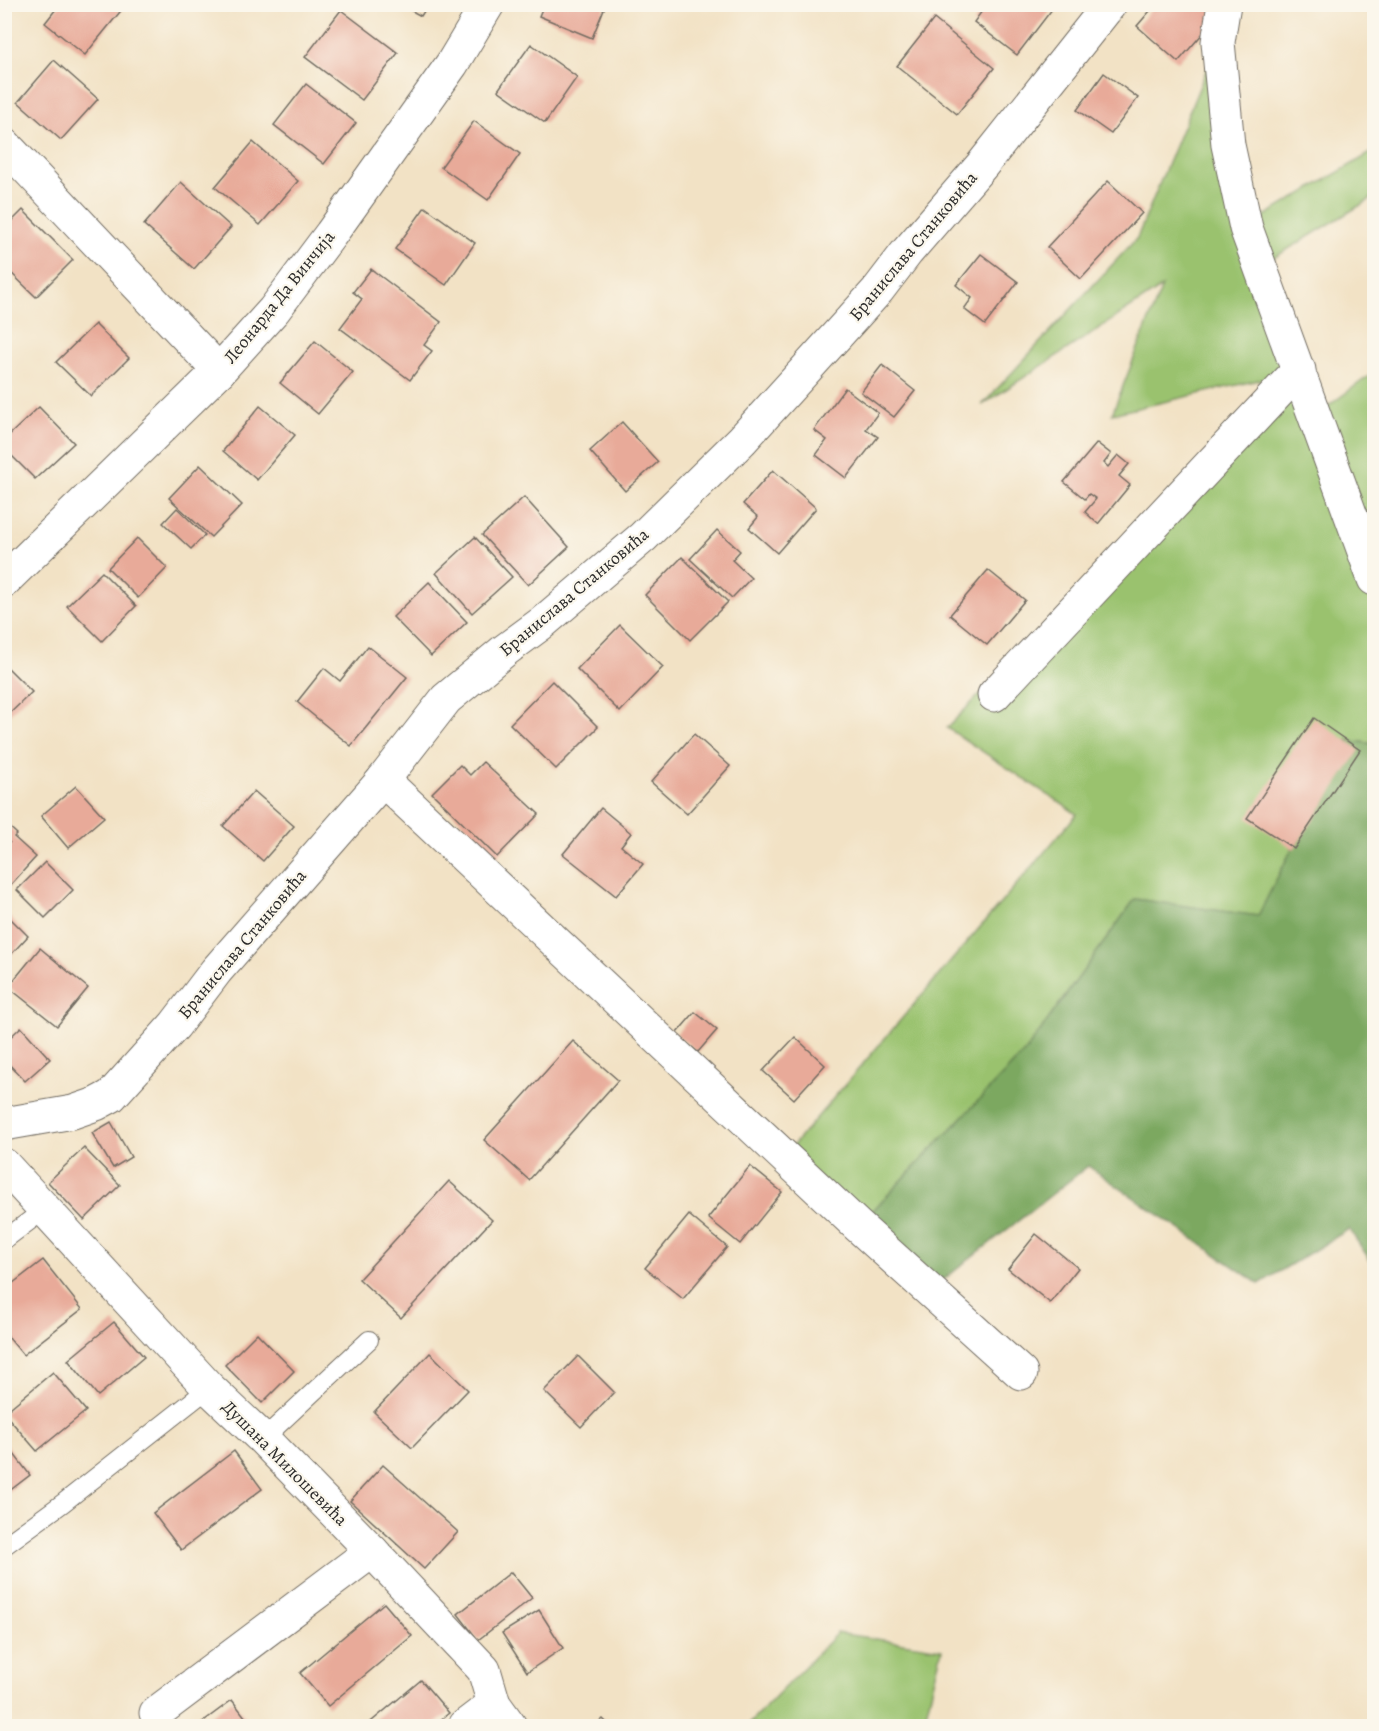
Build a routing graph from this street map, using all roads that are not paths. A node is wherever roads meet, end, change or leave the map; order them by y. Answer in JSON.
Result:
{"nodes":[{"id":1,"x":488,"y":4,"type":"edge"},
{"id":2,"x":1110,"y":4,"type":"edge"},
{"id":3,"x":1224,"y":4,"type":"edge"},
{"id":4,"x":4,"y":144,"type":"edge"},
{"id":5,"x":1299,"y":370,"type":"junction"},
{"id":6,"x":219,"y":371,"type":"junction"},
{"id":7,"x":1374,"y":579,"type":"edge"},
{"id":8,"x":4,"y":581,"type":"edge"},
{"id":9,"x":994,"y":695,"type":"dead end"},
{"id":10,"x":383,"y":780,"type":"junction"},
{"id":11,"x":4,"y":1124,"type":"edge"},
{"id":12,"x":4,"y":1165,"type":"edge"},
{"id":13,"x":44,"y":1210,"type":"junction"},
{"id":14,"x":4,"y":1240,"type":"edge"},
{"id":15,"x":369,"y":1340,"type":"dead end"},
{"id":16,"x":1021,"y":1373,"type":"dead end"},
{"id":17,"x":209,"y":1388,"type":"junction"},
{"id":18,"x":263,"y":1439,"type":"junction"},
{"id":19,"x":4,"y":1546,"type":"edge"},
{"id":20,"x":372,"y":1551,"type":"junction"},
{"id":21,"x":156,"y":1713,"type":"dead end"},
{"id":22,"x":502,"y":1715,"type":"edge"},
{"id":23,"x":465,"y":1726,"type":"edge"}],
"edges":[{"from":1,"to":6,"type":"street","name":"Леонарда Да Винчија"},
{"from":2,"to":10,"type":"street","name":"Бранислава Станковића"},
{"from":3,"to":5,"type":"street"},
{"from":4,"to":6,"type":"street"},
{"from":5,"to":7,"type":"street"},
{"from":5,"to":9,"type":"street"},
{"from":6,"to":8,"type":"street","name":"Леонарда Да Винчија"},
{"from":10,"to":11,"type":"street","name":"Бранислава Станковића"},
{"from":10,"to":16,"type":"street"},
{"from":12,"to":13,"type":"street","name":"Душана Милошевића"},
{"from":13,"to":14,"type":"lane"},
{"from":13,"to":17,"type":"street","name":"Душана Милошевића"},
{"from":15,"to":18,"type":"lane"},
{"from":17,"to":18,"type":"street","name":"Душана Милошевића"},
{"from":17,"to":19,"type":"lane"},
{"from":18,"to":20,"type":"street","name":"Душана Милошевића"},
{"from":20,"to":21,"type":"street"},
{"from":20,"to":22,"type":"street","name":"Душана Милошевића"},
{"from":22,"to":23,"type":"street"}]}
